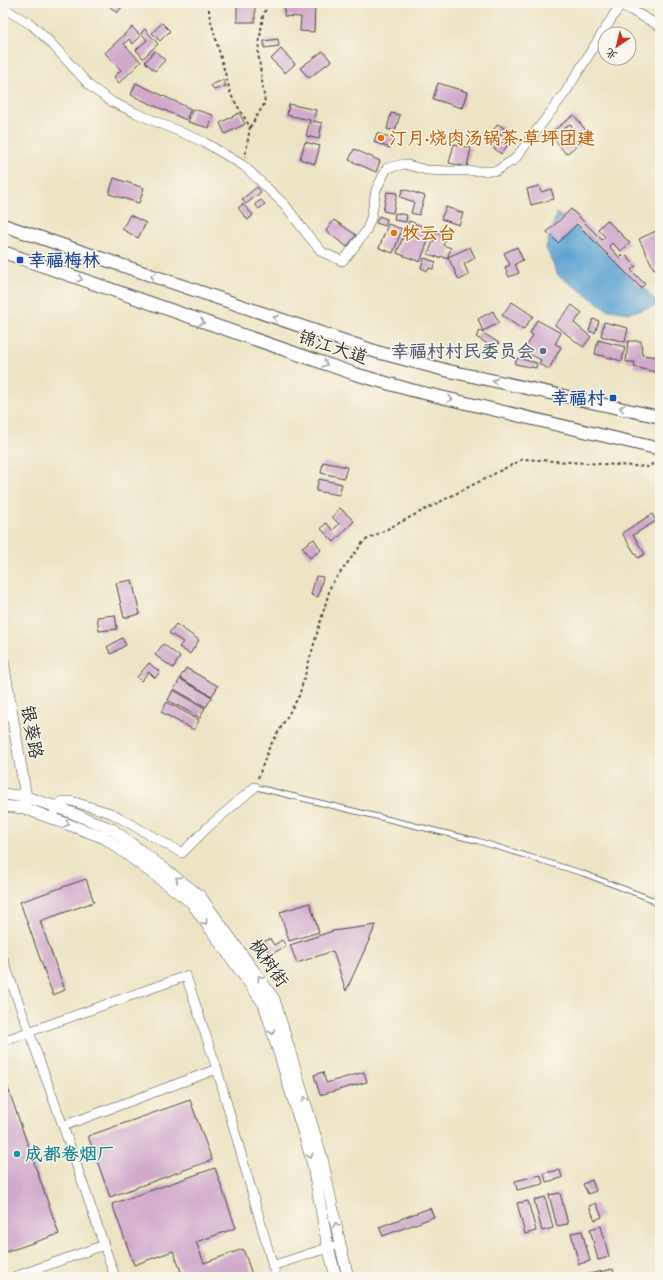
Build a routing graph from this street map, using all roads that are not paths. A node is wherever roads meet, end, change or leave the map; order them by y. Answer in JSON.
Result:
{"nodes":[{"id":1,"x":619,"y":4,"type":"edge"},
{"id":2,"x":3,"y":8,"type":"edge"},
{"id":3,"x":660,"y":26,"type":"edge"},
{"id":4,"x":3,"y":225,"type":"edge"},
{"id":5,"x":3,"y":252,"type":"edge"},
{"id":6,"x":660,"y":417,"type":"edge"},
{"id":7,"x":660,"y":449,"type":"edge"},
{"id":8,"x":3,"y":661,"type":"edge"},
{"id":9,"x":255,"y":787,"type":"joint"},
{"id":10,"x":3,"y":794,"type":"edge"},
{"id":11,"x":26,"y":797,"type":"junction"},
{"id":12,"x":3,"y":806,"type":"edge"},
{"id":13,"x":57,"y":807,"type":"junction"},
{"id":14,"x":24,"y":808,"type":"junction"},
{"id":15,"x":52,"y":818,"type":"junction"},
{"id":16,"x":660,"y":908,"type":"edge"},
{"id":17,"x":3,"y":959,"type":"edge"},
{"id":18,"x":29,"y":1032,"type":"junction"},
{"id":19,"x":3,"y":1041,"type":"edge"},
{"id":20,"x":217,"y":1069,"type":"junction"},
{"id":21,"x":63,"y":1126,"type":"junction"},
{"id":22,"x":340,"y":1244,"type":"junction"},
{"id":23,"x":104,"y":1245,"type":"junction"},
{"id":24,"x":328,"y":1247,"type":"junction"},
{"id":25,"x":272,"y":1266,"type":"junction"},
{"id":26,"x":14,"y":1277,"type":"edge"},
{"id":27,"x":115,"y":1277,"type":"edge"},
{"id":28,"x":276,"y":1277,"type":"edge"},
{"id":29,"x":336,"y":1277,"type":"edge"},
{"id":30,"x":348,"y":1277,"type":"edge"}],
"edges":[{"from":1,"to":2,"type":"street"},
{"from":1,"to":3,"type":"street"},
{"from":6,"to":4,"type":"main road","name":"锦江大道","one_way":true},
{"from":5,"to":7,"type":"main road","name":"锦江大道","one_way":true},
{"from":8,"to":11,"type":"street","name":"银葵路"},
{"from":9,"to":13,"type":"street"},
{"from":9,"to":16,"type":"lane"},
{"from":10,"to":11,"type":"street","name":"枫树街"},
{"from":11,"to":13,"type":"street","name":"枫树街"},
{"from":11,"to":14,"type":"street","name":"银葵路"},
{"from":12,"to":14,"type":"street","name":"枫树街"},
{"from":13,"to":15,"type":"street"},
{"from":22,"to":13,"type":"street","name":"枫树街","one_way":true},
{"from":14,"to":15,"type":"street","name":"枫树街"},
{"from":15,"to":24,"type":"street","name":"枫树街","one_way":true},
{"from":17,"to":18,"type":"street"},
{"from":18,"to":19,"type":"street"},
{"from":18,"to":20,"type":"street"},
{"from":18,"to":21,"type":"street"},
{"from":20,"to":21,"type":"street"},
{"from":20,"to":25,"type":"street"},
{"from":21,"to":23,"type":"street"},
{"from":22,"to":24,"type":"street"},
{"from":22,"to":30,"type":"street","name":"枫树街"},
{"from":23,"to":26,"type":"street"},
{"from":23,"to":27,"type":"street"},
{"from":24,"to":25,"type":"street"},
{"from":24,"to":29,"type":"street","name":"枫树街"},
{"from":25,"to":28,"type":"street"}]}
